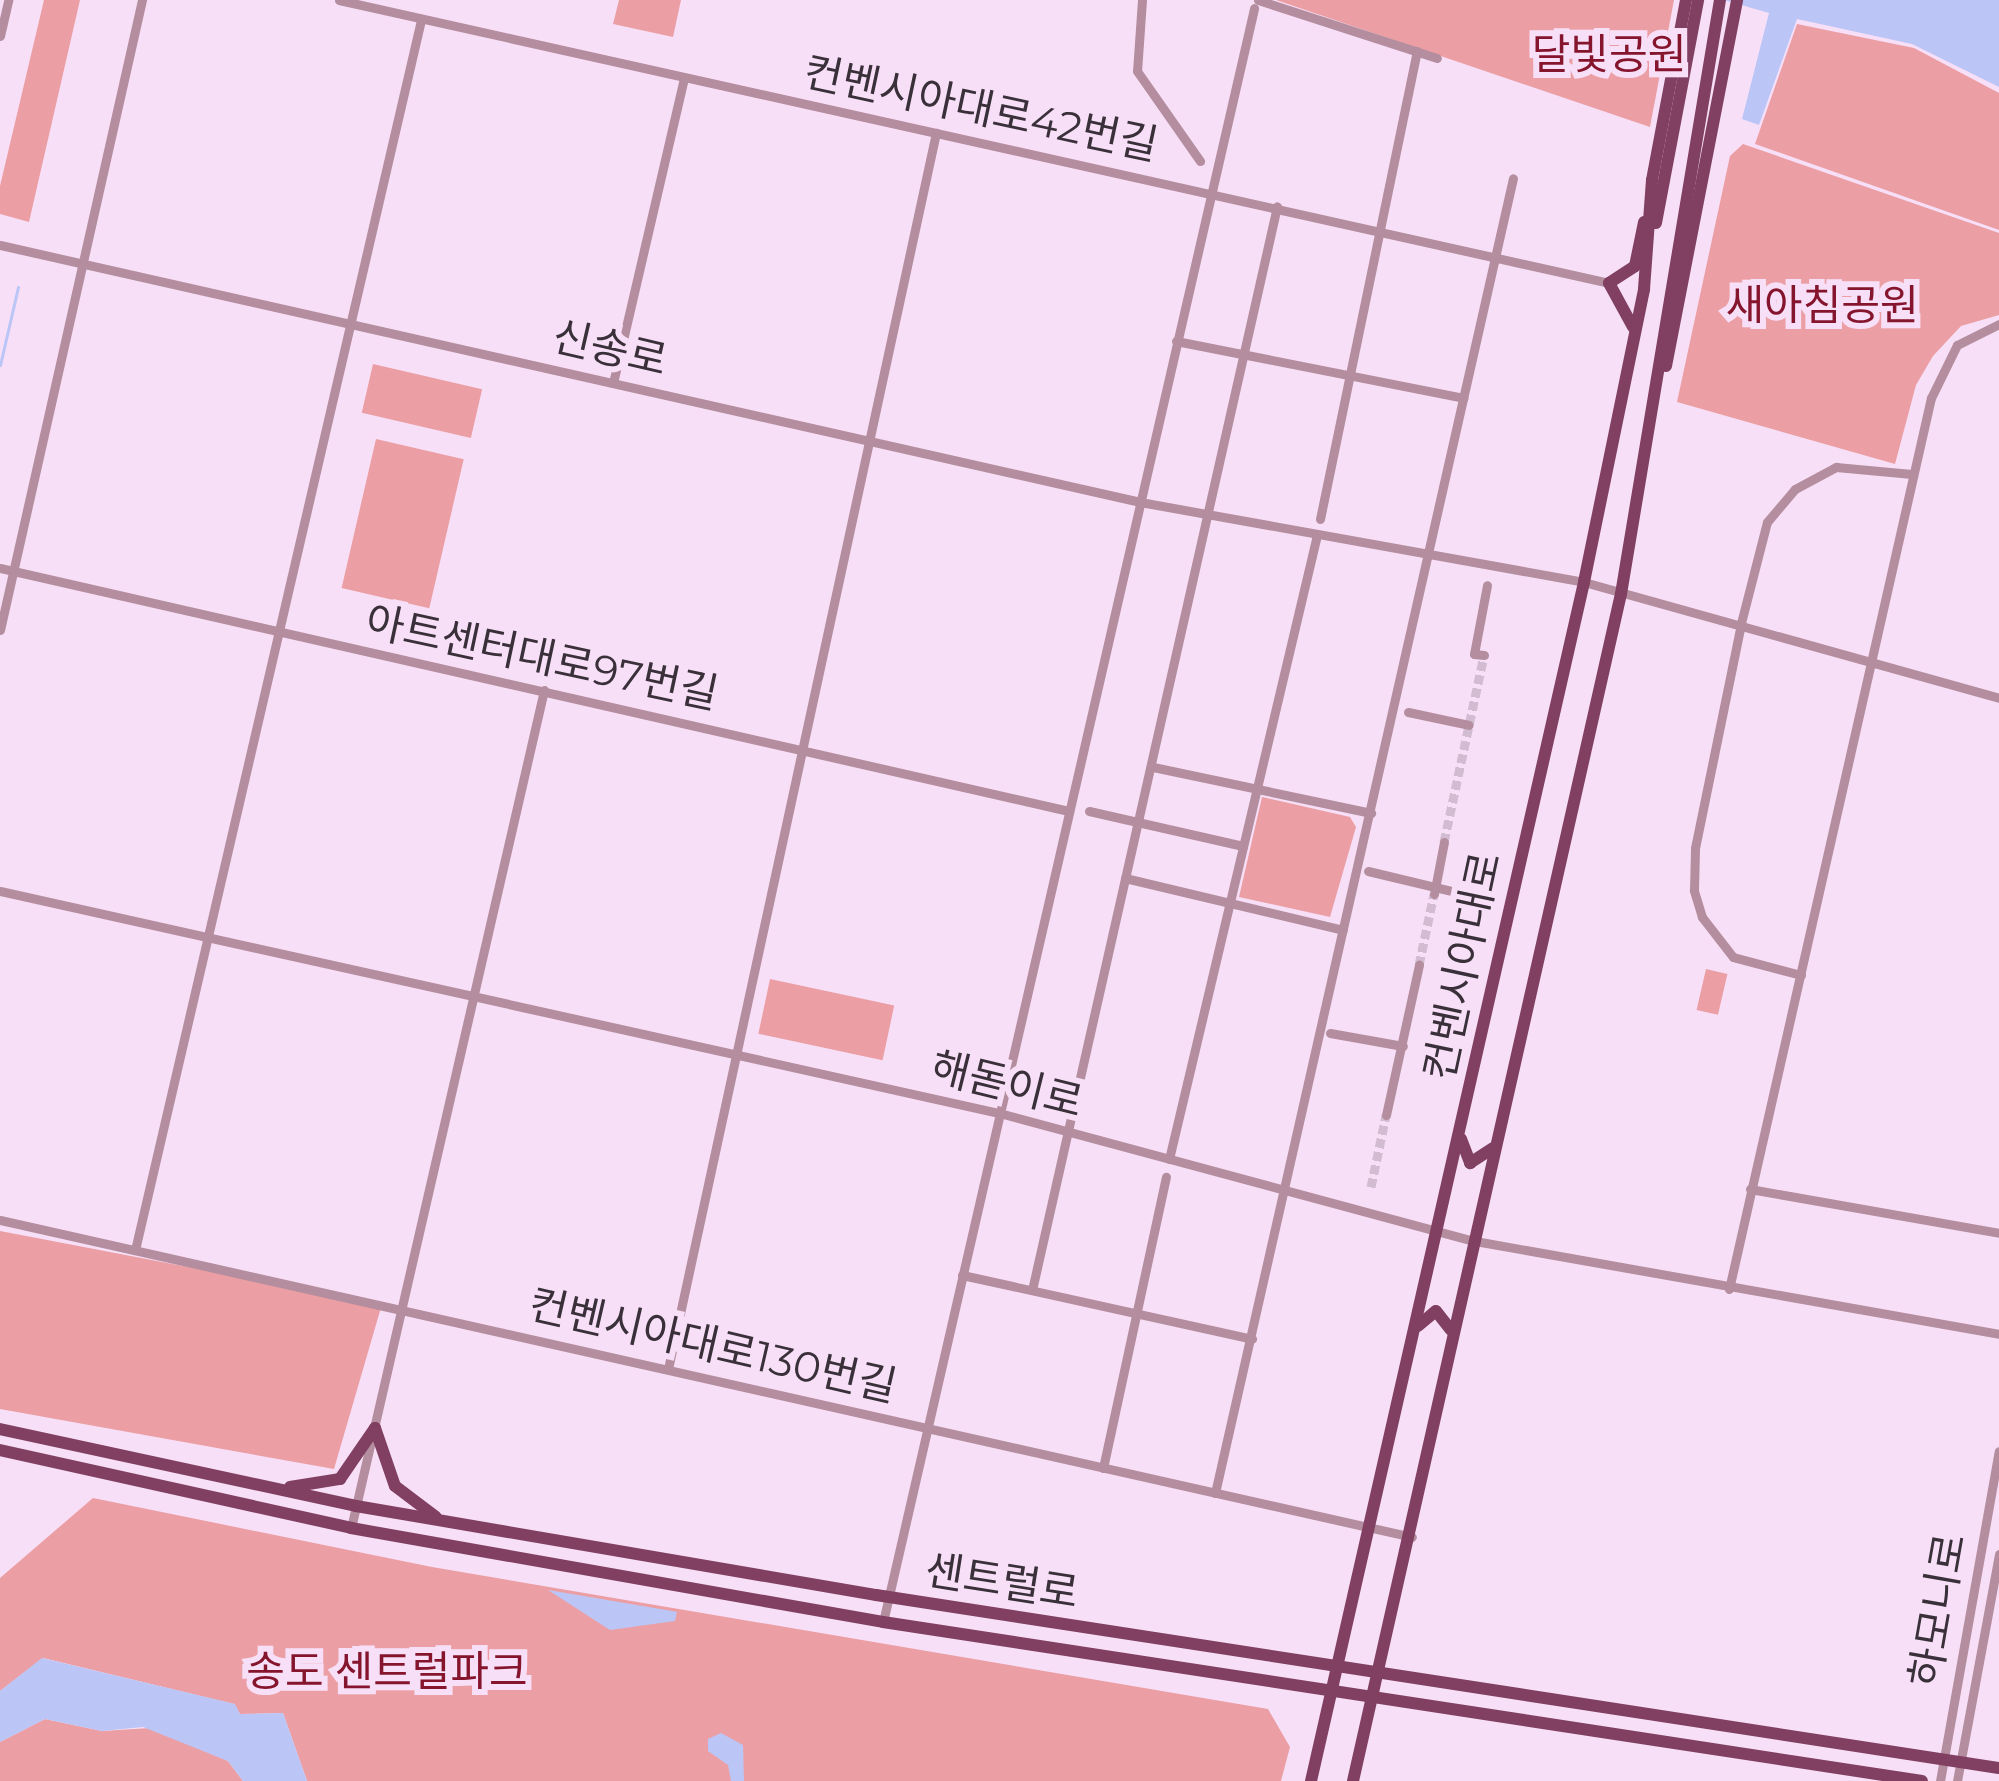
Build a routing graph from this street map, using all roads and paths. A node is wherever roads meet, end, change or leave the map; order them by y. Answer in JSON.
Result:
{"nodes":[{"id":1,"x":8,"y":0,"type":"edge"},
{"id":2,"x":142,"y":0,"type":"edge"},
{"id":3,"x":339,"y":0,"type":"edge"},
{"id":4,"x":1142,"y":0,"type":"edge"},
{"id":5,"x":1686,"y":0,"type":"edge"},
{"id":6,"x":1698,"y":0,"type":"edge"},
{"id":7,"x":1719,"y":2,"type":"edge"},
{"id":8,"x":1256,"y":4,"type":"edge"},
{"id":9,"x":1736,"y":5,"type":"edge"},
{"id":10,"x":421,"y":20,"type":"junction"},
{"id":11,"x":0,"y":36,"type":"edge"},
{"id":12,"x":1418,"y":51,"type":"junction"},
{"id":13,"x":1438,"y":58,"type":"dead end"},
{"id":14,"x":684,"y":78,"type":"junction"},
{"id":15,"x":936,"y":133,"type":"junction"},
{"id":16,"x":1668,"y":133,"type":"junction"},
{"id":17,"x":1701,"y":141,"type":"junction"},
{"id":18,"x":1200,"y":161,"type":"dead end"},
{"id":19,"x":1513,"y":178,"type":"dead end"},
{"id":20,"x":1652,"y":180,"type":"junction"},
{"id":21,"x":1209,"y":189,"type":"junction"},
{"id":22,"x":1277,"y":206,"type":"junction"},
{"id":23,"x":1378,"y":230,"type":"junction"},
{"id":24,"x":0,"y":245,"type":"edge"},
{"id":25,"x":1495,"y":255,"type":"junction"},
{"id":26,"x":1649,"y":260,"type":"junction"},
{"id":27,"x":83,"y":265,"type":"junction"},
{"id":28,"x":1609,"y":284,"type":"junction"},
{"id":29,"x":348,"y":324,"type":"junction"},
{"id":30,"x":1999,"y":324,"type":"edge"},
{"id":31,"x":1635,"y":334,"type":"junction"},
{"id":32,"x":1176,"y":340,"type":"junction"},
{"id":33,"x":1243,"y":355,"type":"junction"},
{"id":34,"x":1349,"y":376,"type":"junction"},
{"id":35,"x":613,"y":383,"type":"junction"},
{"id":36,"x":1463,"y":398,"type":"junction"},
{"id":37,"x":874,"y":441,"type":"junction"},
{"id":38,"x":1912,"y":474,"type":"junction"},
{"id":39,"x":1140,"y":502,"type":"junction"},
{"id":40,"x":1206,"y":514,"type":"junction"},
{"id":41,"x":1319,"y":519,"type":"dead end"},
{"id":42,"x":1317,"y":535,"type":"junction"},
{"id":43,"x":1429,"y":555,"type":"junction"},
{"id":44,"x":0,"y":568,"type":"edge"},
{"id":45,"x":13,"y":571,"type":"junction"},
{"id":46,"x":1584,"y":582,"type":"junction"},
{"id":47,"x":1487,"y":585,"type":"dead end"},
{"id":48,"x":1621,"y":594,"type":"junction"},
{"id":49,"x":1741,"y":623,"type":"junction"},
{"id":50,"x":0,"y":630,"type":"edge"},
{"id":51,"x":274,"y":634,"type":"junction"},
{"id":52,"x":1484,"y":656,"type":"tunnel mouth"},
{"id":53,"x":1874,"y":660,"type":"junction"},
{"id":54,"x":544,"y":690,"type":"junction"},
{"id":55,"x":1999,"y":698,"type":"edge"},
{"id":56,"x":1408,"y":712,"type":"dead end"},
{"id":57,"x":1469,"y":725,"type":"dead end"},
{"id":58,"x":805,"y":749,"type":"junction"},
{"id":59,"x":1153,"y":767,"type":"junction"},
{"id":60,"x":1256,"y":790,"type":"junction"},
{"id":61,"x":1069,"y":811,"type":"junction"},
{"id":62,"x":1089,"y":811,"type":"dead end"},
{"id":63,"x":1371,"y":813,"type":"junction"},
{"id":64,"x":1139,"y":822,"type":"junction"},
{"id":65,"x":1444,"y":842,"type":"tunnel mouth"},
{"id":66,"x":1243,"y":846,"type":"junction"},
{"id":67,"x":1368,"y":871,"type":"dead end"},
{"id":68,"x":1125,"y":878,"type":"junction"},
{"id":69,"x":0,"y":891,"type":"edge"},
{"id":70,"x":1434,"y":894,"type":"tunnel mouth"},
{"id":71,"x":1489,"y":901,"type":"dead end"},
{"id":72,"x":1230,"y":904,"type":"junction"},
{"id":73,"x":1343,"y":930,"type":"junction"},
{"id":74,"x":207,"y":938,"type":"junction"},
{"id":75,"x":1419,"y":965,"type":"tunnel mouth"},
{"id":76,"x":1801,"y":976,"type":"junction"},
{"id":77,"x":474,"y":998,"type":"junction"},
{"id":78,"x":1330,"y":1033,"type":"dead end"},
{"id":79,"x":1402,"y":1046,"type":"junction"},
{"id":80,"x":738,"y":1057,"type":"junction"},
{"id":81,"x":1003,"y":1114,"type":"junction"},
{"id":82,"x":1386,"y":1115,"type":"tunnel mouth"},
{"id":83,"x":1461,"y":1125,"type":"junction"},
{"id":84,"x":1066,"y":1132,"type":"junction"},
{"id":85,"x":1499,"y":1136,"type":"junction"},
{"id":86,"x":1169,"y":1159,"type":"junction"},
{"id":87,"x":1166,"y":1177,"type":"dead end"},
{"id":88,"x":1750,"y":1189,"type":"junction"},
{"id":89,"x":1287,"y":1191,"type":"junction"},
{"id":90,"x":0,"y":1220,"type":"edge"},
{"id":91,"x":1437,"y":1232,"type":"junction"},
{"id":92,"x":1999,"y":1233,"type":"edge"},
{"id":93,"x":1475,"y":1241,"type":"junction"},
{"id":94,"x":135,"y":1250,"type":"junction"},
{"id":95,"x":962,"y":1275,"type":"junction"},
{"id":96,"x":1729,"y":1289,"type":"junction"},
{"id":97,"x":1032,"y":1290,"type":"junction"},
{"id":98,"x":404,"y":1309,"type":"junction"},
{"id":99,"x":1137,"y":1313,"type":"junction"},
{"id":100,"x":1999,"y":1334,"type":"edge"},
{"id":101,"x":1252,"y":1339,"type":"junction"},
{"id":102,"x":1414,"y":1339,"type":"junction"},
{"id":103,"x":1453,"y":1343,"type":"junction"},
{"id":104,"x":668,"y":1370,"type":"junction"},
{"id":105,"x":375,"y":1428,"type":"junction"},
{"id":106,"x":929,"y":1428,"type":"junction"},
{"id":107,"x":0,"y":1429,"type":"edge"},
{"id":108,"x":0,"y":1450,"type":"edge"},
{"id":109,"x":1999,"y":1451,"type":"edge"},
{"id":110,"x":1103,"y":1468,"type":"junction"},
{"id":111,"x":275,"y":1488,"type":"junction"},
{"id":112,"x":1215,"y":1493,"type":"junction"},
{"id":113,"x":356,"y":1506,"type":"junction"},
{"id":114,"x":442,"y":1521,"type":"junction"},
{"id":115,"x":1368,"y":1527,"type":"junction"},
{"id":116,"x":351,"y":1528,"type":"junction"},
{"id":117,"x":1412,"y":1537,"type":"junction"},
{"id":118,"x":1999,"y":1554,"type":"edge"},
{"id":119,"x":889,"y":1597,"type":"junction"},
{"id":120,"x":883,"y":1622,"type":"junction"},
{"id":121,"x":1335,"y":1666,"type":"junction"},
{"id":122,"x":1376,"y":1671,"type":"junction"},
{"id":123,"x":1331,"y":1685,"type":"junction"},
{"id":124,"x":1371,"y":1692,"type":"junction"},
{"id":125,"x":1943,"y":1764,"type":"junction"},
{"id":126,"x":1999,"y":1768,"type":"edge"},
{"id":127,"x":1958,"y":1774,"type":"edge"},
{"id":128,"x":1311,"y":1781,"type":"edge"},
{"id":129,"x":1353,"y":1781,"type":"edge"},
{"id":130,"x":1922,"y":1781,"type":"edge"},
{"id":131,"x":1940,"y":1781,"type":"edge"}],
"edges":[{"from":1,"to":11,"type":"street"},
{"from":2,"to":27,"type":"street"},
{"from":3,"to":10,"type":"street","name":"컨벤시아대로42번길"},
{"from":4,"to":18,"type":"street"},
{"from":5,"to":16,"type":"main road","name":"컨벤시아대로"},
{"from":6,"to":16,"type":"main road","name":"컨벤시아대로"},
{"from":7,"to":17,"type":"main road","name":"컨벤시아대로"},
{"from":8,"to":12,"type":"street"},
{"from":8,"to":21,"type":"street"},
{"from":9,"to":17,"type":"main road","name":"컨벤시아대로"},
{"from":10,"to":14,"type":"street","name":"컨벤시아대로42번길"},
{"from":10,"to":29,"type":"street"},
{"from":12,"to":13,"type":"street"},
{"from":12,"to":23,"type":"street"},
{"from":14,"to":15,"type":"street","name":"컨벤시아대로42번길"},
{"from":14,"to":35,"type":"street"},
{"from":15,"to":21,"type":"street","name":"컨벤시아대로42번길"},
{"from":15,"to":37,"type":"street"},
{"from":16,"to":20,"type":"main road","name":"컨벤시아대로"},
{"from":16,"to":26,"type":"main road","name":"컨벤시아대로"},
{"from":17,"to":48,"type":"main road","name":"컨벤시아대로"},
{"from":19,"to":25,"type":"street"},
{"from":20,"to":26,"type":"main road","name":"컨벤시아대로"},
{"from":20,"to":28,"type":"main road"},
{"from":21,"to":22,"type":"street","name":"컨벤시아대로42번길"},
{"from":21,"to":32,"type":"street"},
{"from":22,"to":23,"type":"street","name":"컨벤시아대로42번길"},
{"from":22,"to":33,"type":"street"},
{"from":23,"to":25,"type":"street","name":"컨벤시아대로42번길"},
{"from":23,"to":34,"type":"street"},
{"from":24,"to":27,"type":"street","name":"신송로"},
{"from":25,"to":28,"type":"street","name":"컨벤시아대로42번길"},
{"from":25,"to":36,"type":"street"},
{"from":26,"to":31,"type":"main road","name":"컨벤시아대로"},
{"from":27,"to":29,"type":"street","name":"신송로"},
{"from":27,"to":45,"type":"street"},
{"from":28,"to":31,"type":"main road"},
{"from":29,"to":35,"type":"street","name":"신송로"},
{"from":29,"to":51,"type":"street"},
{"from":30,"to":38,"type":"street"},
{"from":31,"to":46,"type":"main road","name":"컨벤시아대로"},
{"from":32,"to":33,"type":"street"},
{"from":32,"to":39,"type":"street"},
{"from":33,"to":34,"type":"street"},
{"from":33,"to":40,"type":"street"},
{"from":34,"to":36,"type":"street"},
{"from":34,"to":41,"type":"street"},
{"from":35,"to":37,"type":"street","name":"신송로"},
{"from":36,"to":43,"type":"street"},
{"from":37,"to":39,"type":"street","name":"신송로"},
{"from":37,"to":58,"type":"street"},
{"from":38,"to":49,"type":"street"},
{"from":38,"to":53,"type":"street"},
{"from":39,"to":40,"type":"street","name":"신송로"},
{"from":39,"to":61,"type":"street"},
{"from":40,"to":42,"type":"street","name":"신송로"},
{"from":40,"to":59,"type":"street"},
{"from":42,"to":43,"type":"street","name":"신송로"},
{"from":42,"to":60,"type":"street"},
{"from":43,"to":46,"type":"street","name":"신송로"},
{"from":43,"to":63,"type":"street"},
{"from":44,"to":45,"type":"street","name":"아트센터대로97번길"},
{"from":45,"to":50,"type":"street"},
{"from":45,"to":51,"type":"street","name":"아트센터대로97번길"},
{"from":46,"to":48,"type":"street","name":"신송로"},
{"from":46,"to":83,"type":"main road","name":"컨벤시아대로"},
{"from":47,"to":52,"type":"street"},
{"from":48,"to":49,"type":"street","name":"신송로"},
{"from":48,"to":85,"type":"main road","name":"컨벤시아대로"},
{"from":49,"to":53,"type":"street","name":"신송로"},
{"from":49,"to":76,"type":"street"},
{"from":51,"to":54,"type":"street","name":"아트센터대로97번길"},
{"from":51,"to":74,"type":"street"},
{"from":53,"to":55,"type":"street","name":"신송로"},
{"from":53,"to":76,"type":"street"},
{"from":54,"to":58,"type":"street","name":"아트센터대로97번길"},
{"from":54,"to":77,"type":"street"},
{"from":56,"to":57,"type":"street"},
{"from":58,"to":61,"type":"street","name":"아트센터대로97번길"},
{"from":58,"to":80,"type":"street"},
{"from":59,"to":60,"type":"street"},
{"from":59,"to":64,"type":"street"},
{"from":60,"to":63,"type":"street"},
{"from":60,"to":66,"type":"street"},
{"from":61,"to":81,"type":"street"},
{"from":62,"to":64,"type":"street"},
{"from":63,"to":73,"type":"street"},
{"from":64,"to":66,"type":"street"},
{"from":64,"to":68,"type":"street"},
{"from":65,"to":70,"type":"street"},
{"from":66,"to":72,"type":"street"},
{"from":67,"to":71,"type":"street"},
{"from":68,"to":72,"type":"street"},
{"from":68,"to":84,"type":"street"},
{"from":69,"to":74,"type":"street","name":"해돋이로"},
{"from":72,"to":73,"type":"street"},
{"from":72,"to":86,"type":"street"},
{"from":73,"to":89,"type":"street"},
{"from":74,"to":77,"type":"street","name":"해돋이로"},
{"from":74,"to":94,"type":"street"},
{"from":75,"to":79,"type":"street"},
{"from":76,"to":88,"type":"street"},
{"from":77,"to":80,"type":"street","name":"해돋이로"},
{"from":77,"to":98,"type":"street"},
{"from":78,"to":79,"type":"street"},
{"from":79,"to":82,"type":"street"},
{"from":80,"to":81,"type":"street","name":"해돋이로"},
{"from":80,"to":104,"type":"street"},
{"from":81,"to":84,"type":"street","name":"해돋이로"},
{"from":81,"to":95,"type":"street"},
{"from":83,"to":85,"type":"main road"},
{"from":83,"to":91,"type":"main road","name":"컨벤시아대로"},
{"from":84,"to":86,"type":"street","name":"해돋이로"},
{"from":84,"to":97,"type":"street"},
{"from":85,"to":93,"type":"main road","name":"컨벤시아대로"},
{"from":86,"to":89,"type":"street","name":"해돋이로"},
{"from":87,"to":99,"type":"street"},
{"from":88,"to":92,"type":"street"},
{"from":88,"to":96,"type":"street"},
{"from":89,"to":91,"type":"street","name":"해돋이로"},
{"from":89,"to":101,"type":"street"},
{"from":90,"to":94,"type":"street","name":"컨벤시아대로130번길"},
{"from":91,"to":93,"type":"street","name":"해돋이로"},
{"from":91,"to":102,"type":"main road","name":"컨벤시아대로"},
{"from":93,"to":96,"type":"street","name":"해돋이로"},
{"from":93,"to":103,"type":"main road","name":"컨벤시아대로"},
{"from":94,"to":98,"type":"street","name":"컨벤시아대로130번길"},
{"from":95,"to":97,"type":"street"},
{"from":95,"to":106,"type":"street"},
{"from":96,"to":100,"type":"street","name":"해돋이로"},
{"from":97,"to":99,"type":"street"},
{"from":98,"to":104,"type":"street","name":"컨벤시아대로130번길"},
{"from":98,"to":105,"type":"street"},
{"from":99,"to":101,"type":"street"},
{"from":99,"to":110,"type":"street"},
{"from":101,"to":112,"type":"street"},
{"from":102,"to":103,"type":"main road"},
{"from":102,"to":115,"type":"main road","name":"컨벤시아대로"},
{"from":103,"to":117,"type":"main road","name":"컨벤시아대로"},
{"from":104,"to":106,"type":"street","name":"컨벤시아대로130번길"},
{"from":105,"to":111,"type":"main road"},
{"from":105,"to":113,"type":"street"},
{"from":105,"to":114,"type":"main road"},
{"from":106,"to":110,"type":"street","name":"컨벤시아대로130번길"},
{"from":106,"to":119,"type":"street"},
{"from":107,"to":111,"type":"main road","name":"센트럴로"},
{"from":108,"to":116,"type":"main road","name":"센트럴로"},
{"from":109,"to":125,"type":"street","name":"하모니로"},
{"from":110,"to":112,"type":"street","name":"컨벤시아대로130번길"},
{"from":111,"to":113,"type":"main road","name":"센트럴로"},
{"from":112,"to":115,"type":"street","name":"컨벤시아대로130번길"},
{"from":113,"to":114,"type":"main road","name":"센트럴로"},
{"from":113,"to":116,"type":"street"},
{"from":114,"to":119,"type":"main road","name":"센트럴로"},
{"from":115,"to":117,"type":"street","name":"컨벤시아대로130번길"},
{"from":115,"to":121,"type":"main road","name":"컨벤시아대로"},
{"from":116,"to":120,"type":"main road","name":"센트럴로"},
{"from":117,"to":122,"type":"main road","name":"컨벤시아대로"},
{"from":118,"to":127,"type":"street","name":"하모니로"},
{"from":119,"to":120,"type":"street"},
{"from":119,"to":121,"type":"main road","name":"센트럴로"},
{"from":120,"to":123,"type":"main road","name":"센트럴로"},
{"from":121,"to":122,"type":"main road","name":"센트럴로"},
{"from":121,"to":123,"type":"main road","name":"컨벤시아대로"},
{"from":122,"to":124,"type":"main road","name":"컨벤시아대로"},
{"from":122,"to":125,"type":"main road","name":"센트럴로"},
{"from":123,"to":124,"type":"main road","name":"센트럴로"},
{"from":123,"to":128,"type":"main road","name":"컨벤시아대로"},
{"from":124,"to":129,"type":"main road","name":"컨벤시아대로"},
{"from":124,"to":130,"type":"main road","name":"센트럴로"},
{"from":125,"to":127,"type":"main road","name":"센트럴로"},
{"from":125,"to":131,"type":"street","name":"하모니로"},
{"from":126,"to":127,"type":"main road","name":"센트럴로"}]}
